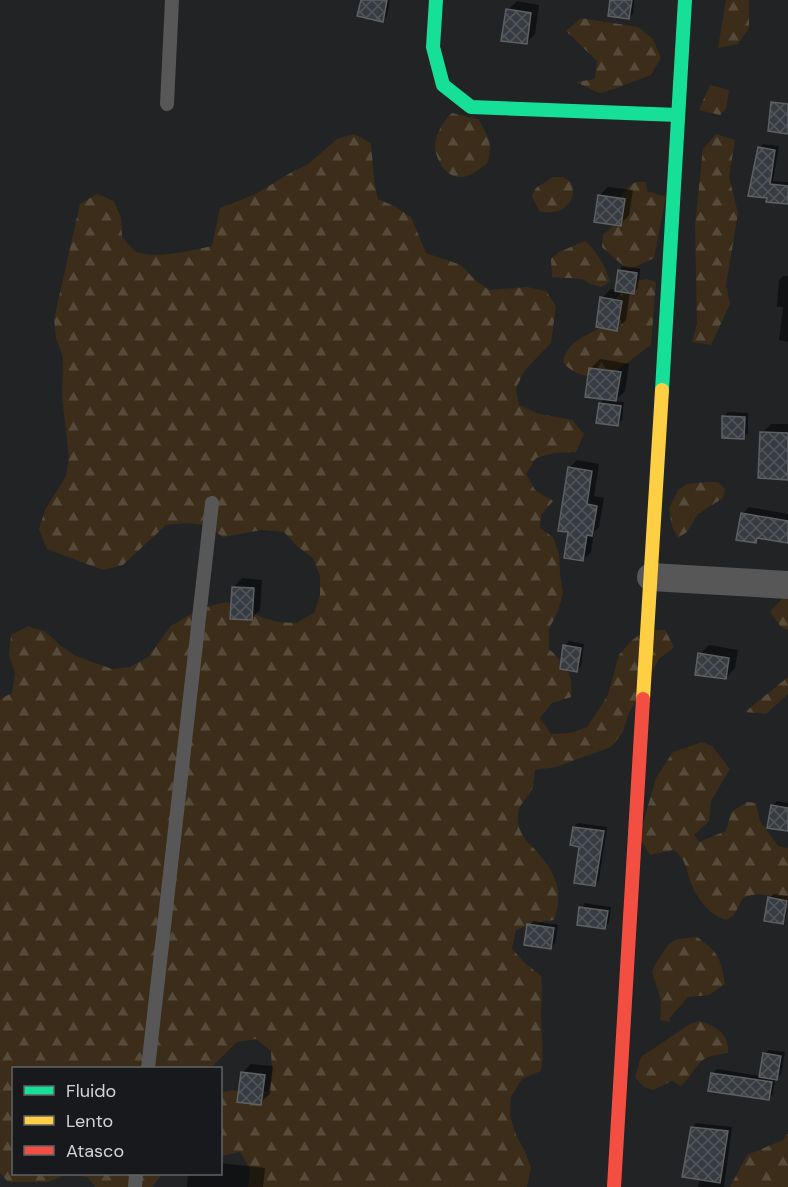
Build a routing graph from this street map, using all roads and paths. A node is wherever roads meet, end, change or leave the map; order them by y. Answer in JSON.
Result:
{"nodes":[{"id":1,"x":172,"y":0,"type":"edge"},
{"id":2,"x":436,"y":0,"type":"edge"},
{"id":3,"x":685,"y":0,"type":"edge"},
{"id":4,"x":167,"y":104,"type":"dead end"},
{"id":5,"x":678,"y":115,"type":"junction"},
{"id":6,"x":212,"y":503,"type":"dead end"},
{"id":7,"x":651,"y":577,"type":"junction"},
{"id":8,"x":788,"y":585,"type":"edge"},
{"id":9,"x":148,"y":1067,"type":"edge"},
{"id":10,"x":614,"y":1187,"type":"edge"}],
"edges":[{"from":1,"to":4,"type":"lane"},
{"from":2,"to":5,"type":"street"},
{"from":3,"to":5,"type":"street"},
{"from":5,"to":7,"type":"street"},
{"from":6,"to":9,"type":"lane"},
{"from":7,"to":8,"type":"street"},
{"from":7,"to":10,"type":"street"}]}
